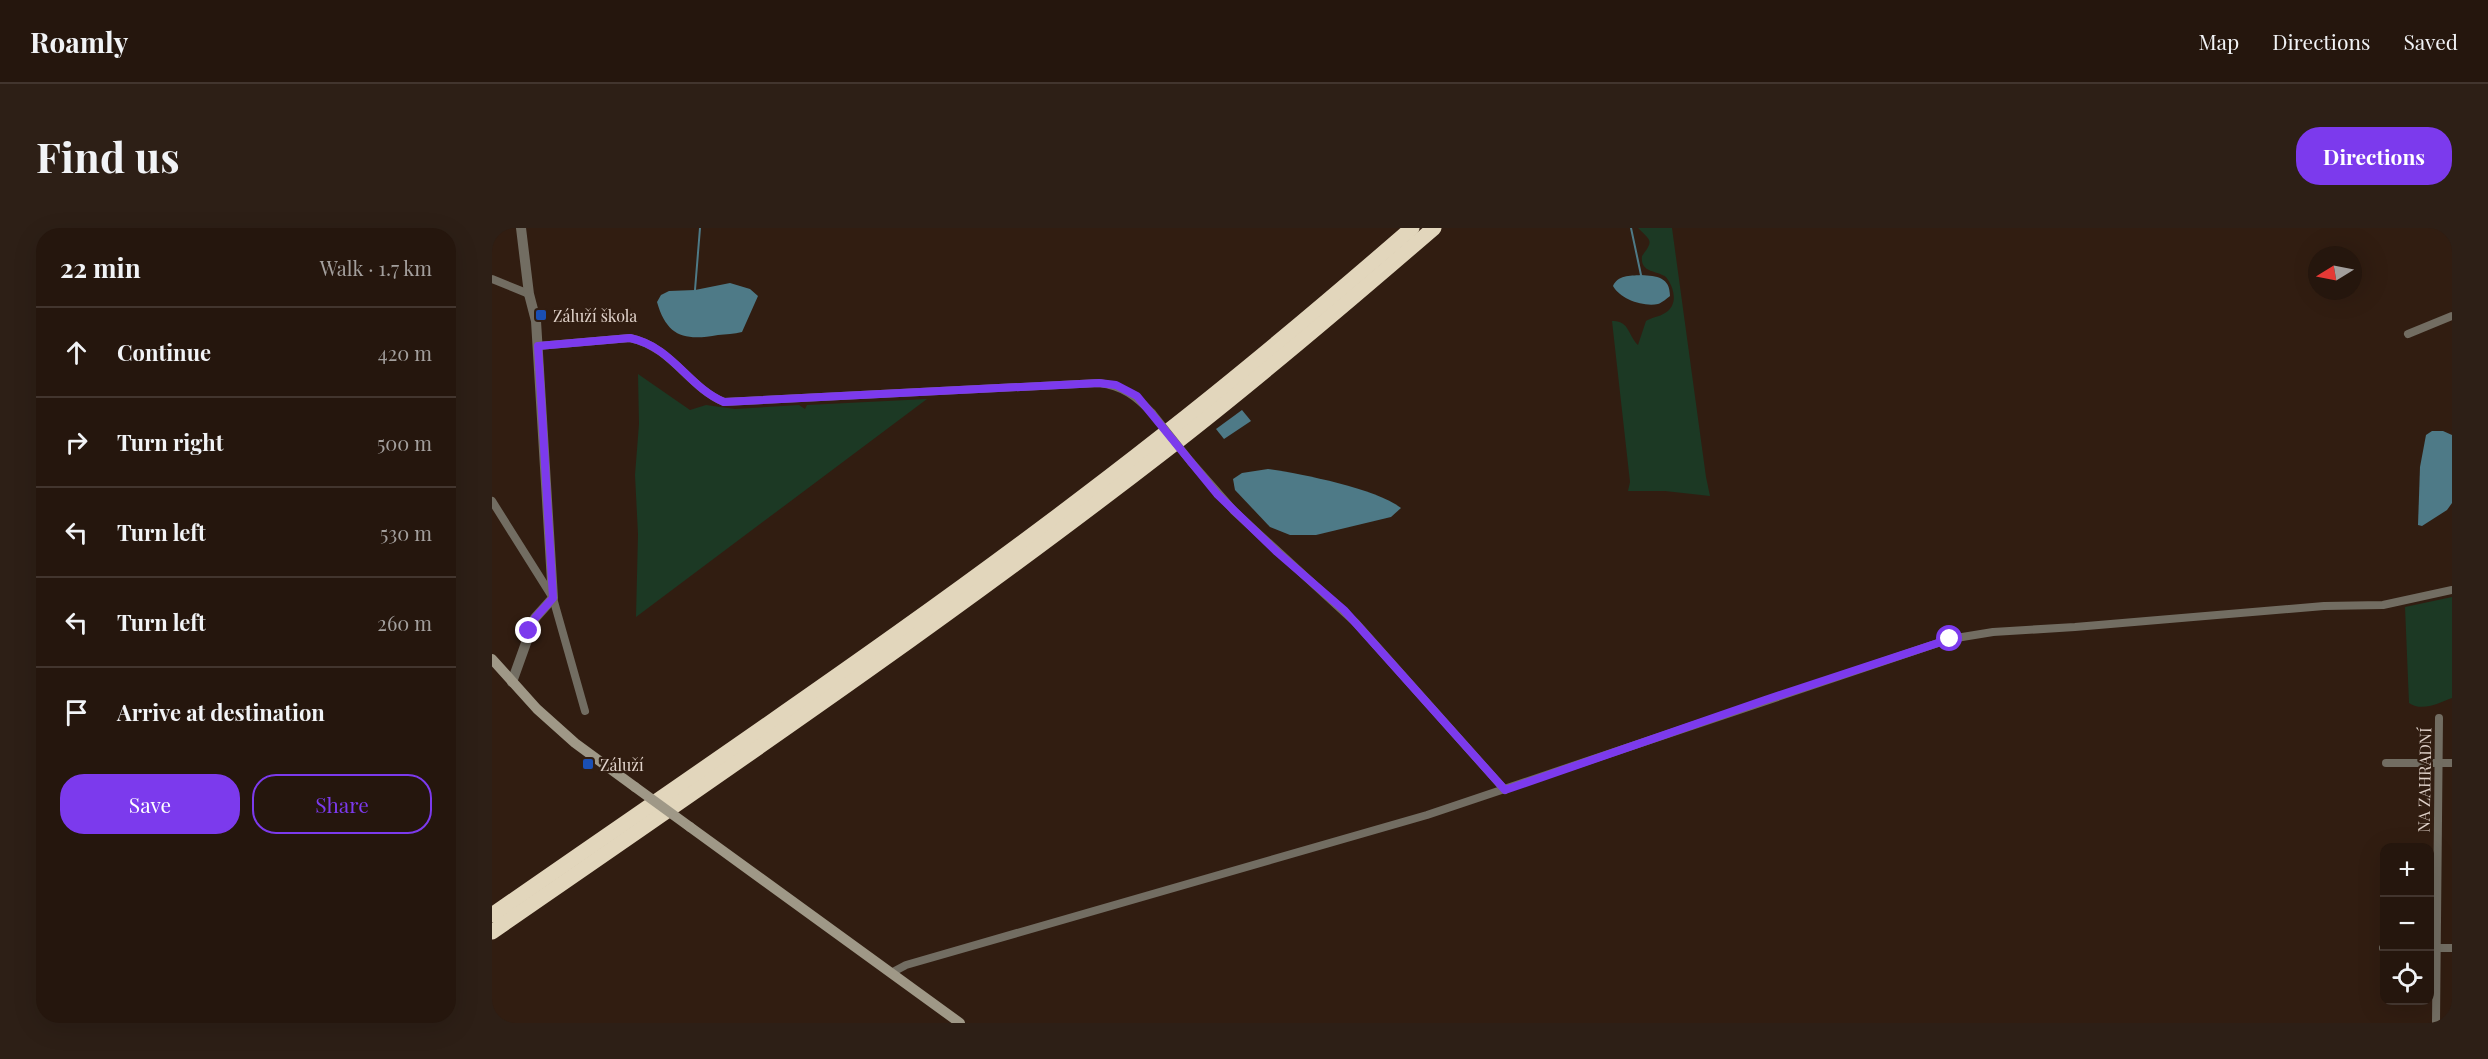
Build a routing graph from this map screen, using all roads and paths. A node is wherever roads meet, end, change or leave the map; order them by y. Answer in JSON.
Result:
{"nodes":[{"id":1,"x":521,"y":228,"type":"edge"},
{"id":2,"x":1412,"y":228,"type":"edge"},
{"id":3,"x":1434,"y":228,"type":"edge"},
{"id":4,"x":492,"y":279,"type":"edge"},
{"id":5,"x":529,"y":294,"type":"junction"},
{"id":6,"x":2452,"y":316,"type":"edge"},
{"id":7,"x":2408,"y":333,"type":"dead end"},
{"id":8,"x":538,"y":346,"type":"junction"},
{"id":9,"x":492,"y":501,"type":"edge"},
{"id":10,"x":2452,"y":590,"type":"edge"},
{"id":11,"x":553,"y":598,"type":"junction"},
{"id":12,"x":492,"y":659,"type":"edge"},
{"id":13,"x":512,"y":682,"type":"junction"},
{"id":14,"x":585,"y":711,"type":"dead end"},
{"id":15,"x":2439,"y":718,"type":"dead end"},
{"id":16,"x":2386,"y":763,"type":"dead end"},
{"id":17,"x":2439,"y":763,"type":"junction"},
{"id":18,"x":2452,"y":763,"type":"edge"},
{"id":19,"x":1505,"y":790,"type":"junction"},
{"id":20,"x":492,"y":915,"type":"edge"},
{"id":21,"x":2434,"y":917,"type":"edge"},
{"id":22,"x":492,"y":932,"type":"edge"},
{"id":23,"x":2434,"y":948,"type":"edge"},
{"id":24,"x":2452,"y":948,"type":"edge"},
{"id":25,"x":2433,"y":951,"type":"edge"},
{"id":26,"x":891,"y":973,"type":"junction"},
{"id":27,"x":960,"y":1023,"type":"edge"},
{"id":28,"x":2436,"y":1023,"type":"edge"}],
"edges":[{"from":1,"to":5,"type":"street"},
{"from":2,"to":20,"type":"highway"},
{"from":3,"to":22,"type":"highway"},
{"from":4,"to":5,"type":"street"},
{"from":5,"to":8,"type":"street"},
{"from":6,"to":7,"type":"street"},
{"from":8,"to":11,"type":"street"},
{"from":8,"to":19,"type":"street","bridge":true},
{"from":9,"to":11,"type":"street"},
{"from":10,"to":19,"type":"street"},
{"from":11,"to":13,"type":"street"},
{"from":11,"to":14,"type":"street"},
{"from":12,"to":13,"type":"main road"},
{"from":13,"to":26,"type":"main road","bridge":true},
{"from":15,"to":17,"type":"street","name":"NA ZAHRADNÍ"},
{"from":16,"to":17,"type":"street"},
{"from":17,"to":18,"type":"street"},
{"from":17,"to":21,"type":"street","name":"NA ZAHRADNÍ"},
{"from":19,"to":26,"type":"street"},
{"from":23,"to":24,"type":"street"},
{"from":25,"to":28,"type":"street","name":"NA ZAHRADNÍ"},
{"from":26,"to":27,"type":"main road"}]}
